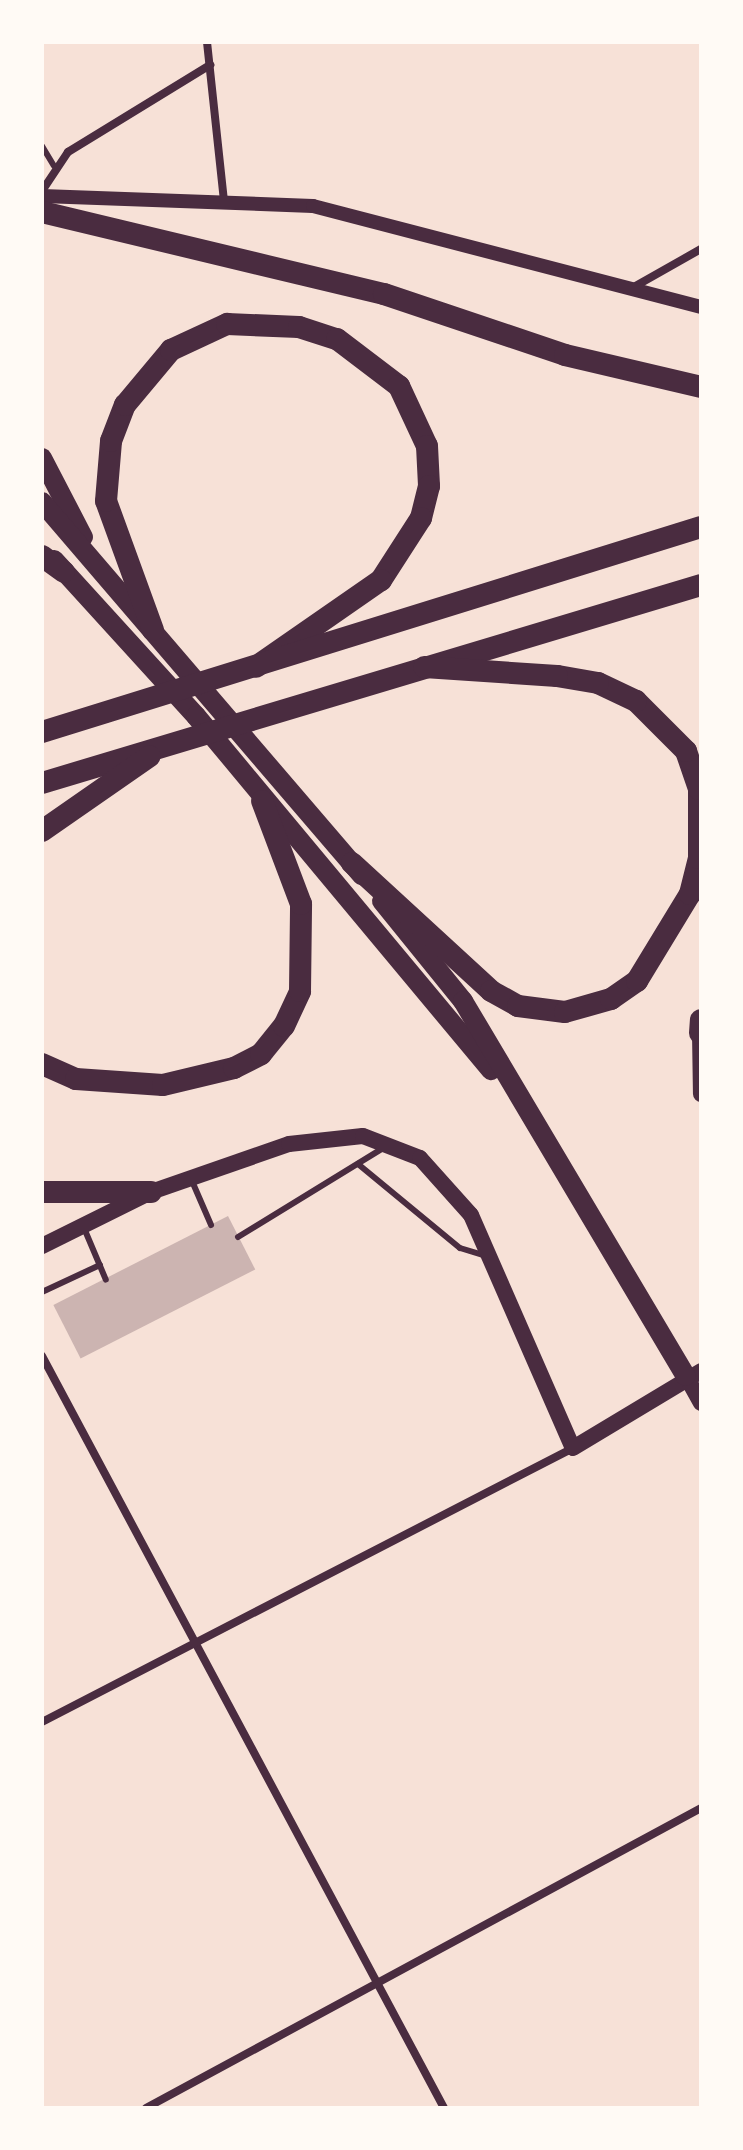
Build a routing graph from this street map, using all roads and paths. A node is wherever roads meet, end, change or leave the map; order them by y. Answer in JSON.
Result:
{"nodes":[{"id":1,"x":207,"y":42,"type":"edge"},
{"id":2,"x":210,"y":65,"type":"junction"},
{"id":3,"x":42,"y":146,"type":"edge"},
{"id":4,"x":54,"y":166,"type":"junction"},
{"id":5,"x":42,"y":194,"type":"edge"},
{"id":6,"x":224,"y":202,"type":"junction"},
{"id":7,"x":42,"y":212,"type":"edge"},
{"id":8,"x":701,"y":249,"type":"edge"},
{"id":9,"x":631,"y":288,"type":"junction"},
{"id":10,"x":701,"y":307,"type":"edge"},
{"id":11,"x":701,"y":387,"type":"edge"},
{"id":12,"x":42,"y":458,"type":"edge"},
{"id":13,"x":42,"y":502,"type":"edge"},
{"id":14,"x":701,"y":527,"type":"edge"},
{"id":15,"x":42,"y":547,"type":"edge"},
{"id":16,"x":42,"y":556,"type":"edge"},
{"id":17,"x":100,"y":569,"type":"junction"},
{"id":18,"x":64,"y":572,"type":"junction"},
{"id":19,"x":701,"y":585,"type":"edge"},
{"id":20,"x":153,"y":630,"type":"junction"},
{"id":21,"x":256,"y":667,"type":"junction"},
{"id":22,"x":424,"y":667,"type":"junction"},
{"id":23,"x":42,"y":732,"type":"edge"},
{"id":24,"x":167,"y":743,"type":"junction"},
{"id":25,"x":42,"y":783,"type":"edge"},
{"id":26,"x":262,"y":801,"type":"junction"},
{"id":27,"x":42,"y":831,"type":"edge"},
{"id":28,"x":352,"y":863,"type":"junction"},
{"id":29,"x":701,"y":1027,"type":"edge"},
{"id":30,"x":42,"y":1064,"type":"edge"},
{"id":31,"x":513,"y":1093,"type":"junction"},
{"id":32,"x":701,"y":1094,"type":"edge"},
{"id":33,"x":391,"y":1143,"type":"junction"},
{"id":34,"x":358,"y":1164,"type":"junction"},
{"id":35,"x":191,"y":1178,"type":"junction"},
{"id":36,"x":42,"y":1192,"type":"edge"},
{"id":37,"x":151,"y":1192,"type":"junction"},
{"id":38,"x":82,"y":1225,"type":"junction"},
{"id":39,"x":211,"y":1225,"type":"dead end"},
{"id":40,"x":238,"y":1237,"type":"dead end"},
{"id":41,"x":42,"y":1246,"type":"edge"},
{"id":42,"x":488,"y":1256,"type":"junction"},
{"id":43,"x":100,"y":1265,"type":"junction"},
{"id":44,"x":106,"y":1280,"type":"dead end"},
{"id":45,"x":42,"y":1292,"type":"edge"},
{"id":46,"x":42,"y":1356,"type":"edge"},
{"id":47,"x":694,"y":1374,"type":"edge"},
{"id":48,"x":701,"y":1403,"type":"edge"},
{"id":49,"x":573,"y":1448,"type":"junction"},
{"id":50,"x":192,"y":1640,"type":"junction"},
{"id":51,"x":42,"y":1722,"type":"edge"},
{"id":52,"x":701,"y":1808,"type":"edge"},
{"id":53,"x":374,"y":1982,"type":"junction"},
{"id":54,"x":146,"y":2108,"type":"edge"},
{"id":55,"x":444,"y":2108,"type":"edge"}],
"edges":[{"from":1,"to":2,"type":"street"},
{"from":2,"to":4,"type":"street"},
{"from":2,"to":6,"type":"street"},
{"from":3,"to":4,"type":"lane"},
{"from":4,"to":5,"type":"street"},
{"from":5,"to":6,"type":"street"},
{"from":6,"to":9,"type":"street"},
{"from":7,"to":11,"type":"highway"},
{"from":8,"to":9,"type":"street"},
{"from":9,"to":10,"type":"street"},
{"from":12,"to":17,"type":"main road"},
{"from":13,"to":17,"type":"main road"},
{"from":14,"to":21,"type":"highway"},
{"from":15,"to":18,"type":"main road"},
{"from":16,"to":18,"type":"highway"},
{"from":17,"to":20,"type":"main road"},
{"from":18,"to":26,"type":"main road"},
{"from":19,"to":22,"type":"highway"},
{"from":20,"to":21,"type":"highway"},
{"from":20,"to":28,"type":"main road"},
{"from":21,"to":23,"type":"highway"},
{"from":22,"to":24,"type":"highway"},
{"from":22,"to":28,"type":"highway"},
{"from":24,"to":25,"type":"highway"},
{"from":24,"to":27,"type":"highway"},
{"from":26,"to":30,"type":"highway"},
{"from":26,"to":31,"type":"main road"},
{"from":28,"to":31,"type":"main road"},
{"from":29,"to":32,"type":"main road"},
{"from":31,"to":47,"type":"main road"},
{"from":33,"to":34,"type":"lane"},
{"from":33,"to":35,"type":"main road"},
{"from":33,"to":42,"type":"main road"},
{"from":34,"to":40,"type":"lane"},
{"from":34,"to":42,"type":"lane"},
{"from":35,"to":37,"type":"main road"},
{"from":35,"to":39,"type":"lane"},
{"from":36,"to":37,"type":"highway"},
{"from":37,"to":38,"type":"main road"},
{"from":38,"to":41,"type":"main road"},
{"from":38,"to":43,"type":"lane"},
{"from":42,"to":49,"type":"main road"},
{"from":43,"to":44,"type":"lane"},
{"from":43,"to":45,"type":"lane"},
{"from":46,"to":50,"type":"street"},
{"from":47,"to":48,"type":"main road"},
{"from":47,"to":49,"type":"main road"},
{"from":49,"to":50,"type":"street"},
{"from":50,"to":51,"type":"street"},
{"from":50,"to":53,"type":"street"},
{"from":52,"to":53,"type":"street"},
{"from":53,"to":54,"type":"street"},
{"from":53,"to":55,"type":"street"}]}
